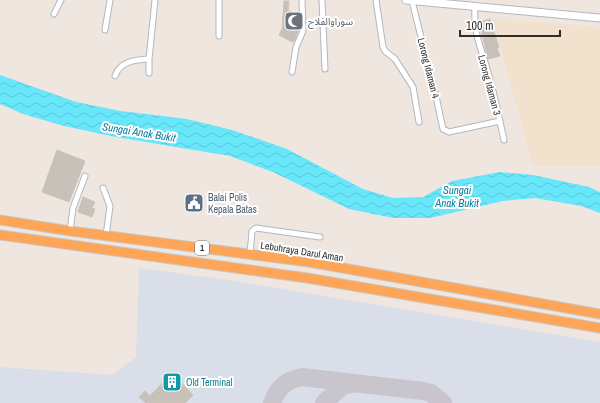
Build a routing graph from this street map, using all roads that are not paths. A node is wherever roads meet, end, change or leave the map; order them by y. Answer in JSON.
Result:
{"nodes":[{"id":1,"x":61,"y":0,"type":"edge"},
{"id":2,"x":110,"y":0,"type":"edge"},
{"id":3,"x":155,"y":0,"type":"edge"},
{"id":4,"x":219,"y":0,"type":"edge"},
{"id":5,"x":302,"y":0,"type":"edge"},
{"id":6,"x":322,"y":0,"type":"edge"},
{"id":7,"x":376,"y":0,"type":"edge"},
{"id":8,"x":409,"y":0,"type":"edge"},
{"id":9,"x":476,"y":6,"type":"junction"},
{"id":10,"x":54,"y":14,"type":"dead end"},
{"id":11,"x":600,"y":18,"type":"edge"},
{"id":12,"x":105,"y":30,"type":"dead end"},
{"id":13,"x":219,"y":36,"type":"dead end"},
{"id":14,"x":149,"y":59,"type":"junction"},
{"id":15,"x":325,"y":69,"type":"dead end"},
{"id":16,"x":292,"y":72,"type":"dead end"},
{"id":17,"x":149,"y":73,"type":"dead end"},
{"id":18,"x":115,"y":76,"type":"dead end"},
{"id":19,"x":500,"y":121,"type":"junction"},
{"id":20,"x":419,"y":122,"type":"dead end"},
{"id":21,"x":504,"y":140,"type":"dead end"},
{"id":22,"x":85,"y":176,"type":"dead end"},
{"id":23,"x":103,"y":188,"type":"dead end"},
{"id":24,"x":0,"y":220,"type":"edge"},
{"id":25,"x":70,"y":231,"type":"junction"},
{"id":26,"x":0,"y":235,"type":"edge"},
{"id":27,"x":106,"y":236,"type":"junction"},
{"id":28,"x":320,"y":237,"type":"dead end"},
{"id":29,"x":250,"y":254,"type":"junction"},
{"id":30,"x":309,"y":262,"type":"junction"},
{"id":31,"x":307,"y":278,"type":"junction"},
{"id":32,"x":468,"y":291,"type":"junction"},
{"id":33,"x":466,"y":305,"type":"junction"},
{"id":34,"x":600,"y":314,"type":"edge"},
{"id":35,"x":600,"y":328,"type":"edge"}],
"edges":[{"from":1,"to":10,"type":"street"},
{"from":2,"to":12,"type":"street"},
{"from":3,"to":14,"type":"street"},
{"from":4,"to":13,"type":"street"},
{"from":5,"to":16,"type":"street"},
{"from":6,"to":15,"type":"street"},
{"from":7,"to":20,"type":"street"},
{"from":8,"to":9,"type":"main road"},
{"from":8,"to":19,"type":"street","name":"Lorong Idaman 4"},
{"from":9,"to":11,"type":"main road"},
{"from":9,"to":19,"type":"street","name":"Lorong Idaman 3"},
{"from":14,"to":17,"type":"street"},
{"from":14,"to":18,"type":"street"},
{"from":19,"to":21,"type":"street","name":"Lorong Idaman 3"},
{"from":22,"to":25,"type":"street"},
{"from":23,"to":27,"type":"street"},
{"from":24,"to":25,"type":"highway","name":"Lebuhraya Darul Aman","number":"1"},
{"from":25,"to":27,"type":"highway","name":"Lebuhraya Darul Aman","number":"1"},
{"from":26,"to":31,"type":"highway","number":"1"},
{"from":27,"to":29,"type":"highway","name":"Lebuhraya Darul Aman","number":"1"},
{"from":28,"to":29,"type":"street"},
{"from":29,"to":30,"type":"highway","name":"Lebuhraya Darul Aman","number":"1"},
{"from":30,"to":31,"type":"highway"},
{"from":30,"to":32,"type":"highway","name":"Lebuhraya Darul Aman","number":"1"},
{"from":31,"to":33,"type":"highway","number":"1"},
{"from":32,"to":33,"type":"highway"},
{"from":32,"to":34,"type":"highway","name":"Lebuhraya Darul Aman","number":"1"},
{"from":33,"to":35,"type":"highway","number":"1"}]}
